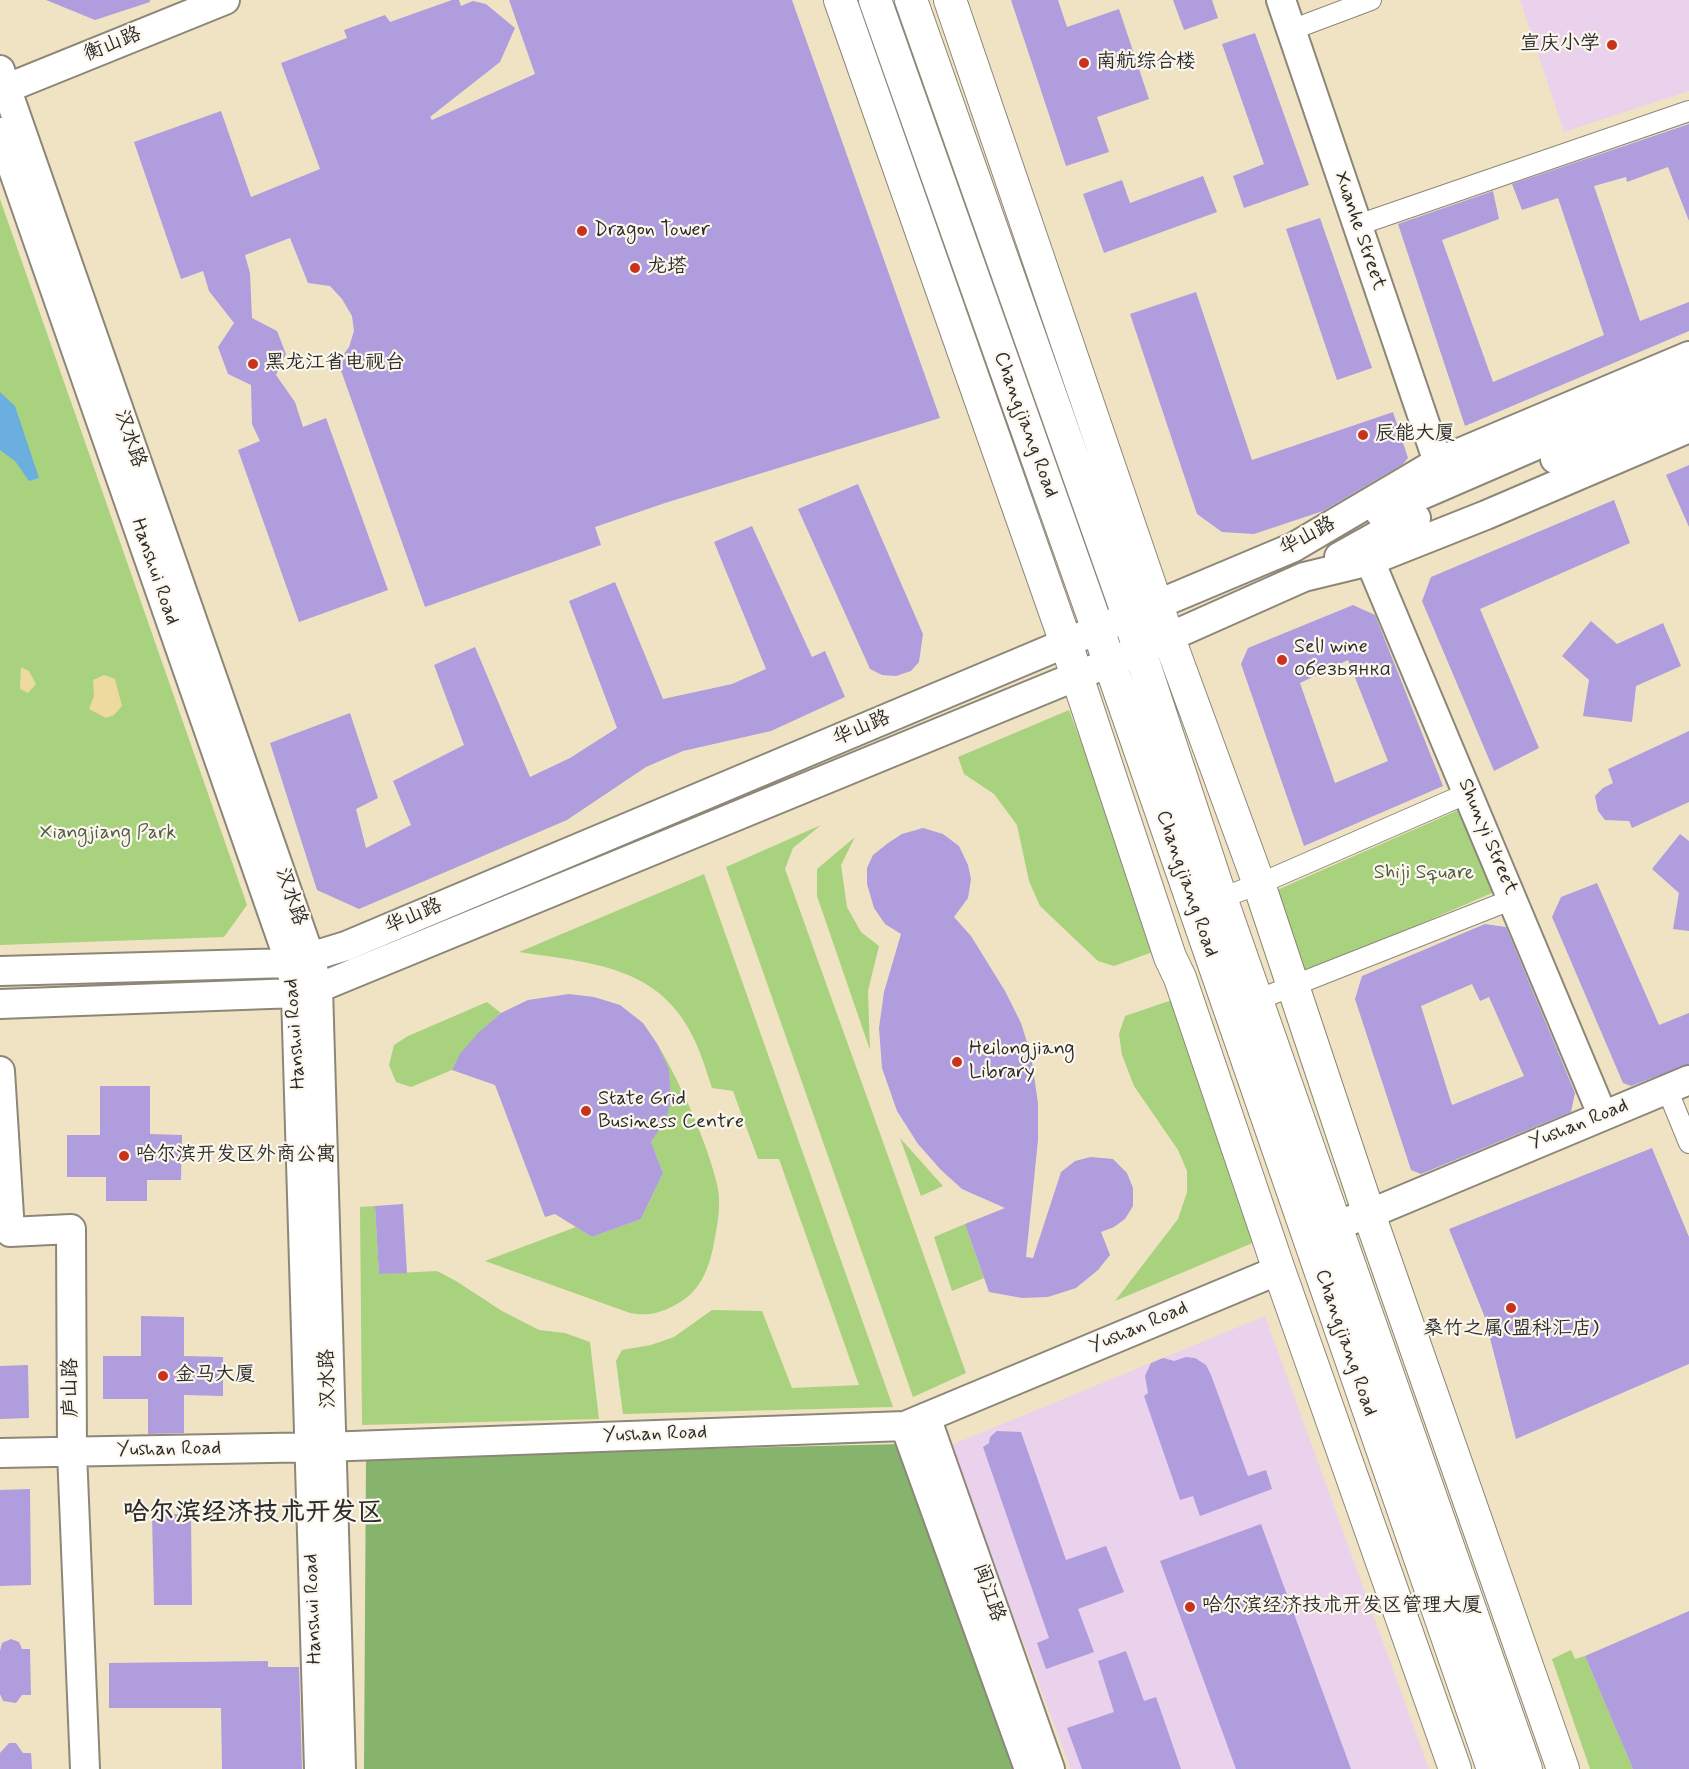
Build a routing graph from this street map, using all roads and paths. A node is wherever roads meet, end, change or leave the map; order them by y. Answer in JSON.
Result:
{"nodes":[{"id":1,"x":225,"y":0,"type":"edge"},
{"id":2,"x":840,"y":0,"type":"edge"},
{"id":3,"x":875,"y":0,"type":"edge"},
{"id":4,"x":911,"y":0,"type":"edge"},
{"id":5,"x":950,"y":0,"type":"edge"},
{"id":6,"x":1281,"y":0,"type":"edge"},
{"id":7,"x":1371,"y":0,"type":"edge"},
{"id":8,"x":1291,"y":30,"type":"junction"},
{"id":9,"x":2,"y":83,"type":"edge"},
{"id":10,"x":1689,"y":111,"type":"edge"},
{"id":11,"x":0,"y":132,"type":"edge"},
{"id":12,"x":1358,"y":225,"type":"junction"},
{"id":13,"x":1689,"y":356,"type":"edge"},
{"id":14,"x":1689,"y":379,"type":"edge"},
{"id":15,"x":1689,"y":401,"type":"edge"},
{"id":16,"x":1689,"y":428,"type":"edge"},
{"id":17,"x":1438,"y":462,"type":"junction"},
{"id":18,"x":1294,"y":547,"type":"junction"},
{"id":19,"x":1370,"y":561,"type":"junction"},
{"id":20,"x":1304,"y":577,"type":"junction"},
{"id":21,"x":1142,"y":609,"type":"junction"},
{"id":22,"x":1098,"y":629,"type":"junction"},
{"id":23,"x":1169,"y":638,"type":"junction"},
{"id":24,"x":1066,"y":643,"type":"junction"},
{"id":25,"x":1140,"y":650,"type":"junction"},
{"id":26,"x":1109,"y":661,"type":"junction"},
{"id":27,"x":1075,"y":675,"type":"junction"},
{"id":28,"x":1468,"y":794,"type":"junction"},
{"id":29,"x":1259,"y":884,"type":"junction"},
{"id":30,"x":1221,"y":898,"type":"junction"},
{"id":31,"x":1513,"y":899,"type":"junction"},
{"id":32,"x":300,"y":960,"type":"junction"},
{"id":33,"x":0,"y":971,"type":"edge"},
{"id":34,"x":1293,"y":987,"type":"junction"},
{"id":35,"x":307,"y":990,"type":"junction"},
{"id":36,"x":1257,"y":1000,"type":"junction"},
{"id":37,"x":0,"y":1004,"type":"edge"},
{"id":38,"x":0,"y":1071,"type":"edge"},
{"id":39,"x":1678,"y":1085,"type":"edge"},
{"id":40,"x":1602,"y":1114,"type":"junction"},
{"id":41,"x":1689,"y":1143,"type":"edge"},
{"id":42,"x":1369,"y":1214,"type":"junction"},
{"id":43,"x":1336,"y":1225,"type":"junction"},
{"id":44,"x":1279,"y":1270,"type":"junction"},
{"id":45,"x":916,"y":1422,"type":"junction"},
{"id":46,"x":321,"y":1447,"type":"junction"},
{"id":47,"x":72,"y":1452,"type":"junction"},
{"id":48,"x":0,"y":1453,"type":"edge"},
{"id":49,"x":85,"y":1769,"type":"edge"},
{"id":50,"x":319,"y":1769,"type":"edge"},
{"id":51,"x":341,"y":1769,"type":"edge"},
{"id":52,"x":1029,"y":1769,"type":"edge"},
{"id":53,"x":1050,"y":1769,"type":"edge"},
{"id":54,"x":1455,"y":1769,"type":"edge"},
{"id":55,"x":1493,"y":1769,"type":"edge"},
{"id":56,"x":1526,"y":1769,"type":"edge"},
{"id":57,"x":1563,"y":1769,"type":"edge"}],
"edges":[{"from":1,"to":9,"type":"main road","name":"衡山路"},
{"from":2,"to":24,"type":"main road"},
{"from":3,"to":22,"type":"main road","name":"Changjiang Road"},
{"from":4,"to":21,"type":"main road","name":"Changjiang Road"},
{"from":5,"to":21,"type":"main road"},
{"from":6,"to":8,"type":"main road","name":"Xuanhe Street"},
{"from":7,"to":8,"type":"street"},
{"from":8,"to":12,"type":"main road","name":"Xuanhe Street"},
{"from":9,"to":32,"type":"main road","name":"汉水路"},
{"from":10,"to":12,"type":"street"},
{"from":11,"to":32,"type":"main road","name":"Hanshui Road"},
{"from":12,"to":17,"type":"main road","name":"Xuanhe Street"},
{"from":13,"to":17,"type":"main road","name":"华山路"},
{"from":14,"to":18,"type":"main road"},
{"from":15,"to":20,"type":"main road"},
{"from":16,"to":19,"type":"main road","name":"华山路"},
{"from":17,"to":18,"type":"main road","name":"华山路"},
{"from":18,"to":21,"type":"main road","name":"华山路"},
{"from":19,"to":20,"type":"main road","name":"华山路"},
{"from":19,"to":28,"type":"main road","name":"Shunyi Street"},
{"from":20,"to":23,"type":"main road","name":"华山路"},
{"from":21,"to":22,"type":"main road","name":"华山路"},
{"from":21,"to":23,"type":"main road"},
{"from":21,"to":25,"type":"main road","name":"Changjiang Road"},
{"from":22,"to":24,"type":"main road","name":"华山路"},
{"from":22,"to":26,"type":"main road","name":"Changjiang Road"},
{"from":23,"to":25,"type":"main road","name":"华山路"},
{"from":23,"to":29,"type":"main road"},
{"from":24,"to":27,"type":"main road"},
{"from":24,"to":32,"type":"main road","name":"华山路"},
{"from":25,"to":26,"type":"main road","name":"华山路"},
{"from":25,"to":30,"type":"main road","name":"Changjiang Road"},
{"from":26,"to":27,"type":"main road","name":"华山路"},
{"from":26,"to":55,"type":"main road","name":"Changjiang Road"},
{"from":27,"to":35,"type":"main road","name":"华山路"},
{"from":27,"to":44,"type":"main road"},
{"from":28,"to":29,"type":"street"},
{"from":28,"to":31,"type":"main road","name":"Shunyi Street"},
{"from":29,"to":30,"type":"street"},
{"from":29,"to":34,"type":"main road"},
{"from":30,"to":36,"type":"main road","name":"Changjiang Road"},
{"from":31,"to":34,"type":"street"},
{"from":31,"to":40,"type":"main road","name":"Shunyi Street"},
{"from":32,"to":33,"type":"main road","name":"华山路"},
{"from":32,"to":35,"type":"main road","name":"Hanshui Road"},
{"from":34,"to":36,"type":"street"},
{"from":34,"to":42,"type":"main road"},
{"from":35,"to":37,"type":"main road","name":"华山路"},
{"from":35,"to":46,"type":"main road","name":"Hanshui Road"},
{"from":36,"to":43,"type":"main road","name":"Changjiang Road"},
{"from":38,"to":47,"type":"main road","name":"庐山路"},
{"from":39,"to":40,"type":"main road","name":"Yushan Road"},
{"from":39,"to":41,"type":"street"},
{"from":40,"to":42,"type":"main road","name":"Yushan Road"},
{"from":42,"to":43,"type":"main road","name":"Yushan Road"},
{"from":42,"to":57,"type":"main road"},
{"from":43,"to":56,"type":"main road","name":"Changjiang Road"},
{"from":44,"to":45,"type":"main road","name":"Yushan Road"},
{"from":44,"to":54,"type":"main road"},
{"from":45,"to":46,"type":"main road","name":"Yushan Road"},
{"from":45,"to":52,"type":"main road","name":"闽江路"},
{"from":45,"to":53,"type":"main road","name":"闽江路"},
{"from":46,"to":47,"type":"main road","name":"Yushan Road"},
{"from":46,"to":50,"type":"main road","name":"Hanshui Road"},
{"from":46,"to":51,"type":"main road"},
{"from":47,"to":48,"type":"main road","name":"Yushan Road"},
{"from":47,"to":49,"type":"main road","name":"庐山路"}]}
